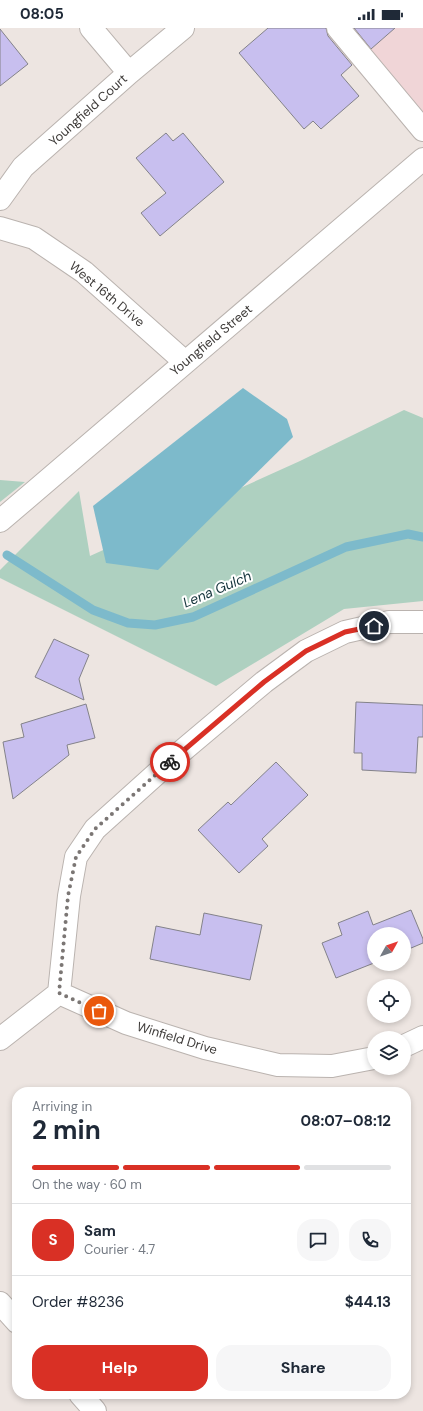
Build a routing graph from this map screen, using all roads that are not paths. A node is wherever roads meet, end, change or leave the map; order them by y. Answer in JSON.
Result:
{"nodes":[{"id":1,"x":91,"y":28,"type":"edge"},
{"id":2,"x":183,"y":28,"type":"edge"},
{"id":3,"x":338,"y":28,"type":"edge"},
{"id":4,"x":129,"y":74,"type":"junction"},
{"id":5,"x":423,"y":130,"type":"edge"},
{"id":6,"x":423,"y":159,"type":"edge"},
{"id":7,"x":0,"y":198,"type":"edge"},
{"id":8,"x":0,"y":228,"type":"edge"},
{"id":9,"x":185,"y":362,"type":"junction"},
{"id":10,"x":0,"y":521,"type":"edge"},
{"id":11,"x":423,"y":622,"type":"edge"},
{"id":12,"x":59,"y":993,"type":"junction"},
{"id":13,"x":423,"y":1037,"type":"edge"},
{"id":14,"x":0,"y":1040,"type":"edge"},
{"id":15,"x":411,"y":1043,"type":"edge"},
{"id":16,"x":367,"y":1059,"type":"edge"},
{"id":17,"x":0,"y":1303,"type":"edge"},
{"id":18,"x":12,"y":1316,"type":"edge"},
{"id":19,"x":84,"y":1399,"type":"edge"},
{"id":20,"x":95,"y":1411,"type":"edge"}],
"edges":[{"from":1,"to":4,"type":"street"},
{"from":2,"to":4,"type":"street","name":"Youngfield Court"},
{"from":3,"to":5,"type":"street"},
{"from":4,"to":7,"type":"street","name":"Youngfield Court"},
{"from":6,"to":9,"type":"street","name":"Youngfield Street"},
{"from":8,"to":9,"type":"street","name":"West 16th Drive"},
{"from":9,"to":10,"type":"street","name":"Youngfield Street"},
{"from":11,"to":12,"type":"street"},
{"from":12,"to":14,"type":"street"},
{"from":12,"to":16,"type":"street","name":"Winfield Drive"},
{"from":13,"to":15,"type":"street"},
{"from":17,"to":18,"type":"street"},
{"from":19,"to":20,"type":"street"}]}
